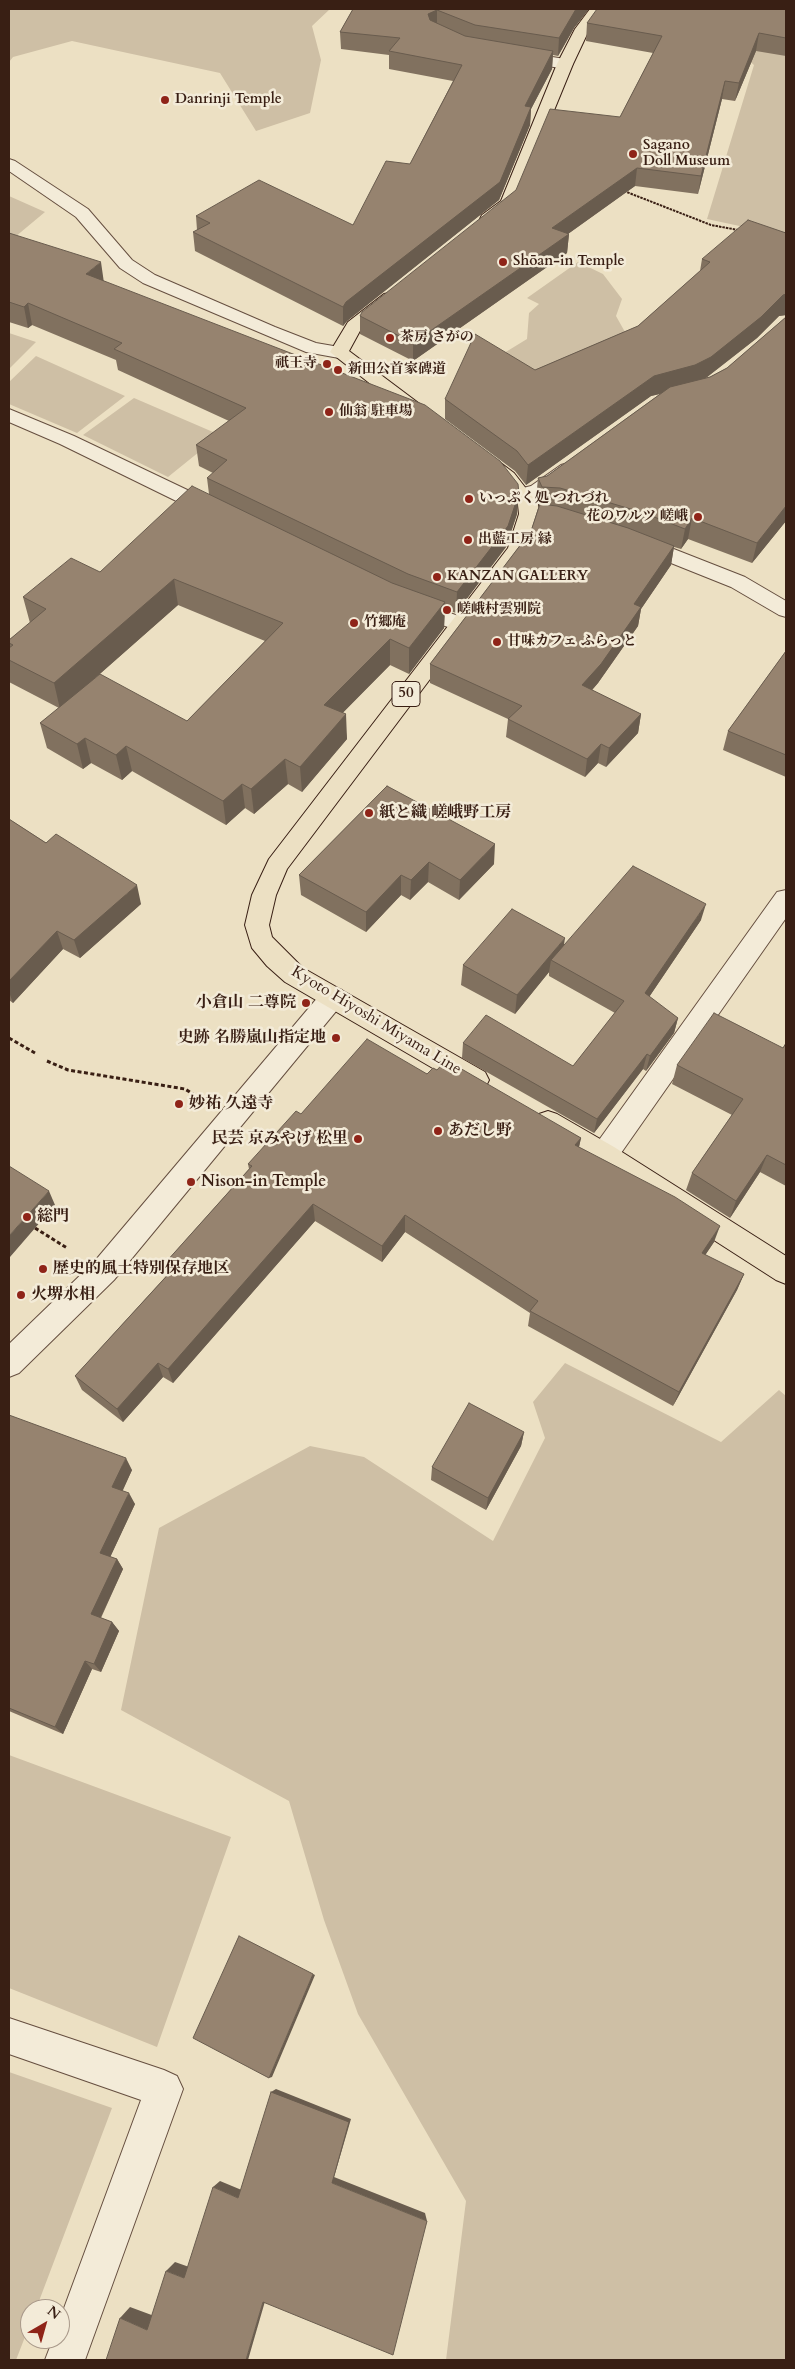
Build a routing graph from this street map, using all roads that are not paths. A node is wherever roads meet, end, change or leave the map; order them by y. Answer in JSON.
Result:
{"nodes":[{"id":1,"x":597,"y":9,"type":"edge"},
{"id":2,"x":498,"y":53,"type":"edge"},
{"id":3,"x":565,"y":64,"type":"junction"},
{"id":4,"x":9,"y":164,"type":"edge"},
{"id":5,"x":469,"y":234,"type":"edge"},
{"id":6,"x":408,"y":283,"type":"edge"},
{"id":7,"x":339,"y":352,"type":"junction"},
{"id":8,"x":9,"y":416,"type":"edge"},
{"id":9,"x":435,"y":424,"type":"edge"},
{"id":10,"x":475,"y":454,"type":"edge"},
{"id":11,"x":582,"y":458,"type":"edge"},
{"id":12,"x":533,"y":508,"type":"junction"},
{"id":13,"x":232,"y":521,"type":"edge"},
{"id":14,"x":623,"y":537,"type":"edge"},
{"id":15,"x":391,"y":598,"type":"edge"},
{"id":16,"x":786,"y":610,"type":"edge"},
{"id":17,"x":459,"y":624,"type":"junction"},
{"id":18,"x":786,"y":899,"type":"edge"},
{"id":19,"x":333,"y":997,"type":"junction"},
{"id":20,"x":494,"y":1091,"type":"edge"},
{"id":21,"x":528,"y":1110,"type":"edge"},
{"id":22,"x":604,"y":1155,"type":"junction"},
{"id":23,"x":786,"y":1271,"type":"edge"},
{"id":24,"x":9,"y":1363,"type":"edge"},
{"id":25,"x":9,"y":2036,"type":"edge"},
{"id":26,"x":65,"y":2360,"type":"edge"}],
"edges":[{"from":1,"to":3,"type":"main road"},
{"from":2,"to":3,"type":"street"},
{"from":3,"to":5,"type":"main road"},
{"from":4,"to":7,"type":"street"},
{"from":6,"to":7,"type":"main road"},
{"from":7,"to":9,"type":"main road"},
{"from":8,"to":13,"type":"street"},
{"from":10,"to":12,"type":"main road"},
{"from":11,"to":12,"type":"street"},
{"from":12,"to":17,"type":"main road","name":"Kyoto Hiyoshi Miyama Line","number":"50"},
{"from":14,"to":16,"type":"street"},
{"from":15,"to":17,"type":"street"},
{"from":17,"to":19,"type":"main road","name":"Kyoto Hiyoshi Miyama Line","number":"50"},
{"from":18,"to":22,"type":"street"},
{"from":19,"to":20,"type":"main road","name":"Kyoto Hiyoshi Miyama Line","number":"50"},
{"from":19,"to":24,"type":"street"},
{"from":21,"to":22,"type":"main road"},
{"from":22,"to":23,"type":"main road"},
{"from":25,"to":26,"type":"street"}]}
